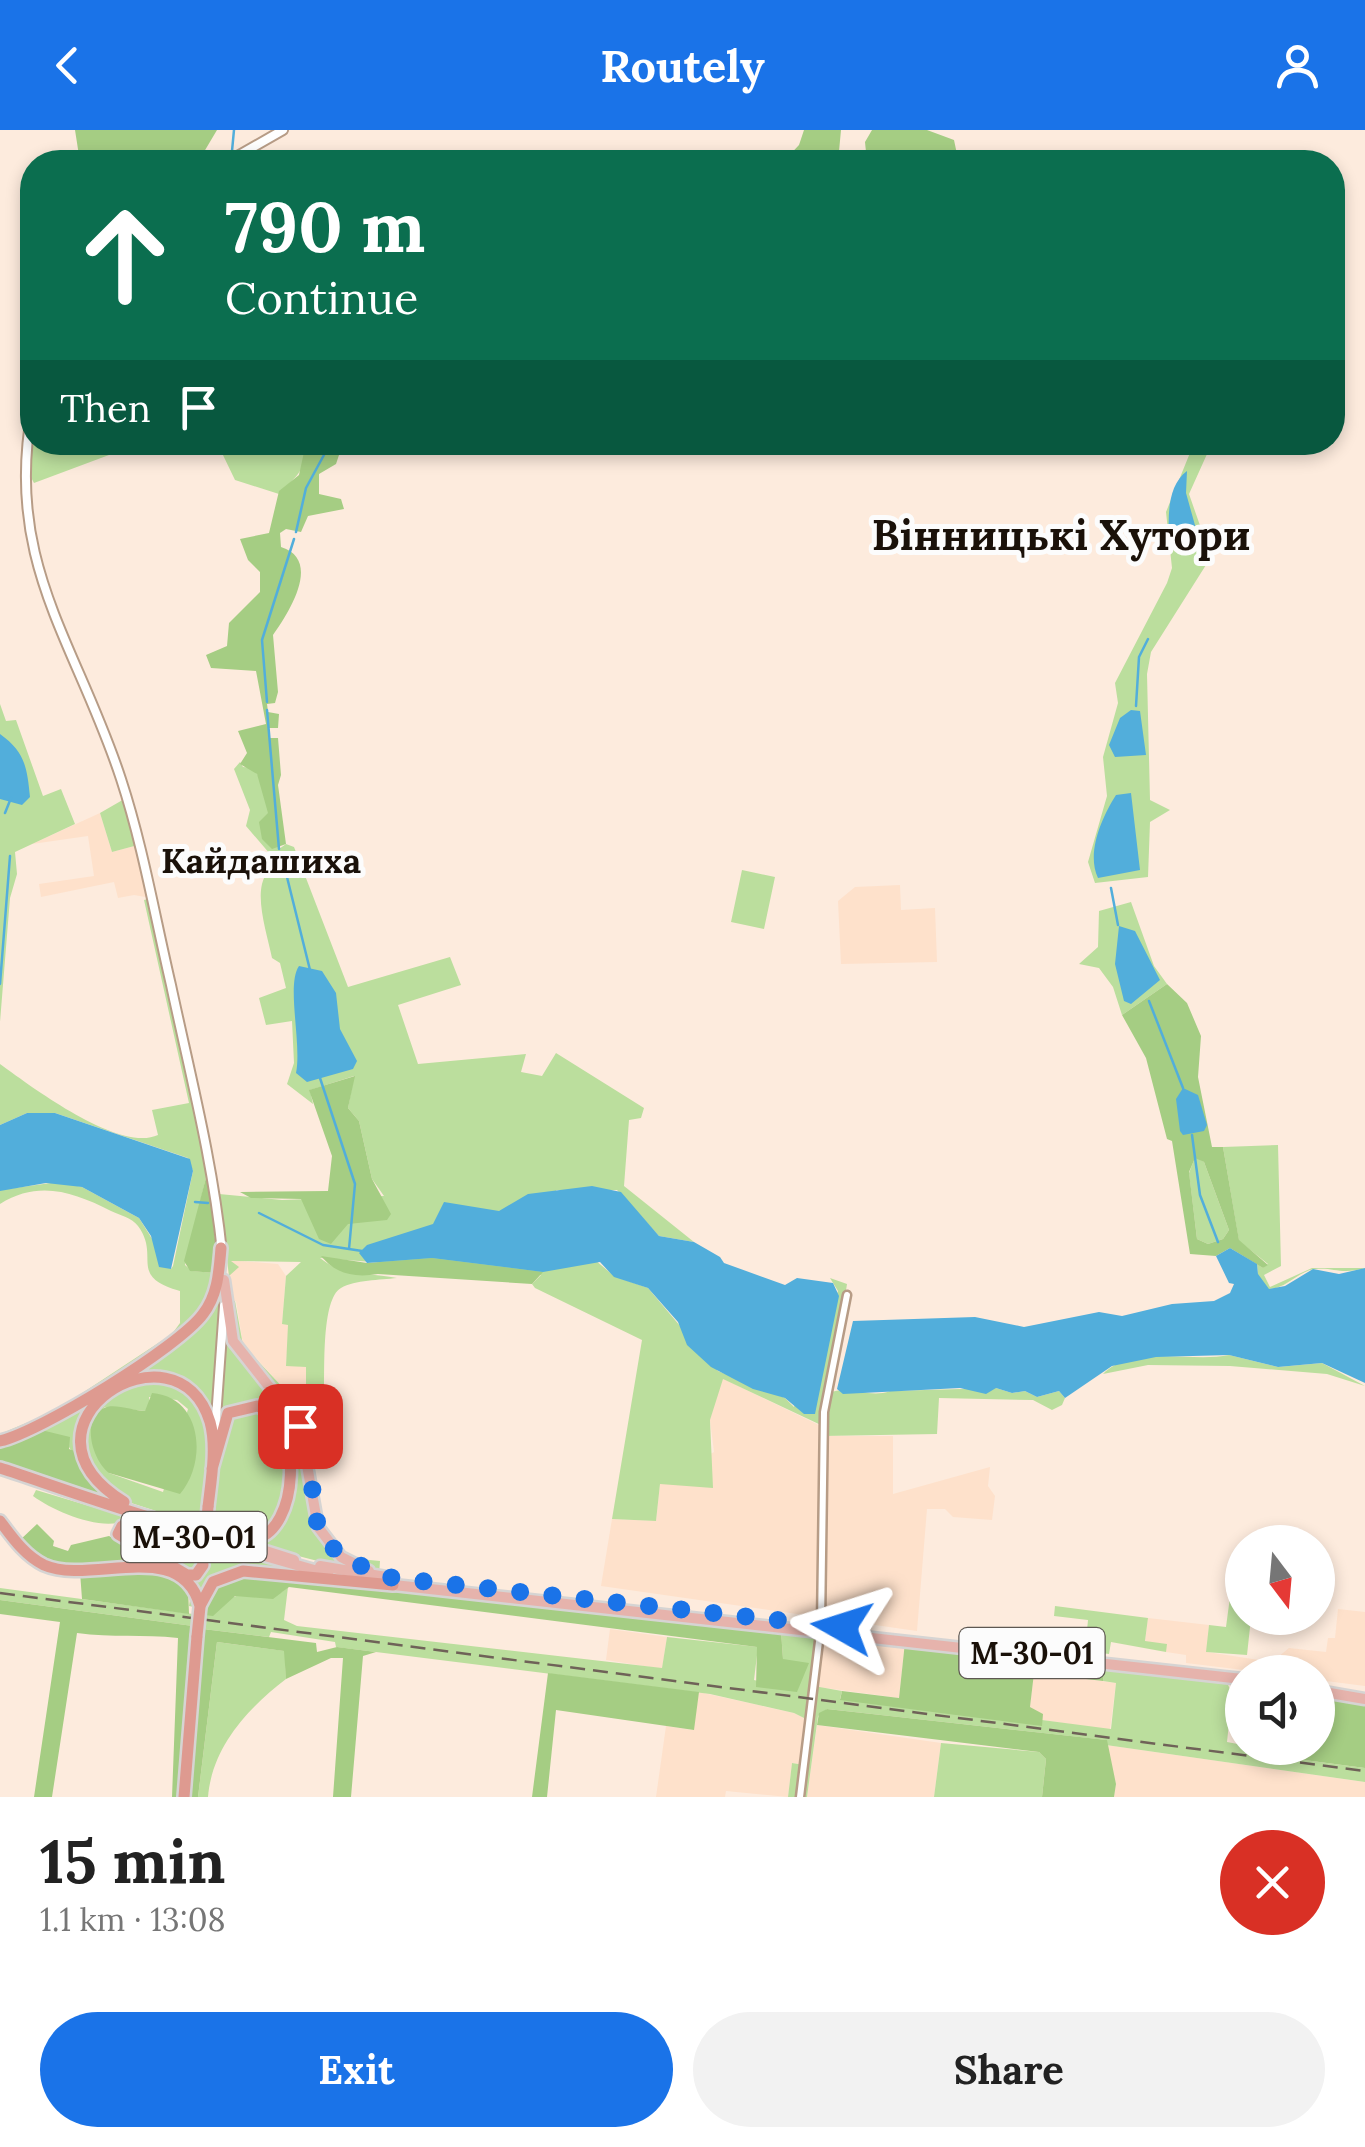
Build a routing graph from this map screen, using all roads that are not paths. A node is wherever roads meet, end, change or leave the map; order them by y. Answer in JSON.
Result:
{"nodes":[{"id":1,"x":283,"y":130,"type":"edge"},
{"id":2,"x":248,"y":150,"type":"edge"},
{"id":3,"x":27,"y":455,"type":"edge"},
{"id":4,"x":222,"y":1248,"type":"junction"},
{"id":5,"x":224,"y":1280,"type":"junction"},
{"id":6,"x":847,"y":1295,"type":"dead end"},
{"id":7,"x":0,"y":1441,"type":"edge"},
{"id":8,"x":212,"y":1470,"type":"junction"},
{"id":9,"x":0,"y":1471,"type":"edge"},
{"id":10,"x":143,"y":1517,"type":"junction"},
{"id":11,"x":0,"y":1520,"type":"edge"},
{"id":12,"x":207,"y":1532,"type":"junction"},
{"id":13,"x":203,"y":1564,"type":"junction"},
{"id":14,"x":393,"y":1581,"type":"junction"},
{"id":15,"x":200,"y":1606,"type":"junction"},
{"id":16,"x":821,"y":1628,"type":"junction"},
{"id":17,"x":1225,"y":1674,"type":"edge"},
{"id":18,"x":1335,"y":1691,"type":"edge"},
{"id":19,"x":1365,"y":1696,"type":"edge"},
{"id":20,"x":184,"y":1797,"type":"edge"},
{"id":21,"x":800,"y":1797,"type":"edge"}],
"edges":[{"from":1,"to":2,"type":"main road"},
{"from":3,"to":4,"type":"main road"},
{"from":4,"to":5,"type":"main road"},
{"from":4,"to":7,"type":"highway"},
{"from":5,"to":8,"type":"main road"},
{"from":5,"to":14,"type":"main road"},
{"from":6,"to":16,"type":"street"},
{"from":8,"to":10,"type":"highway"},
{"from":8,"to":12,"type":"highway"},
{"from":8,"to":13,"type":"highway","bridge":true},
{"from":9,"to":10,"type":"highway"},
{"from":10,"to":12,"type":"highway"},
{"from":10,"to":13,"type":"highway"},
{"from":10,"to":14,"type":"main road","number":"М-30-01"},
{"from":11,"to":15,"type":"highway"},
{"from":12,"to":14,"type":"main road","number":"М-30-01"},
{"from":13,"to":15,"type":"highway"},
{"from":14,"to":15,"type":"highway"},
{"from":14,"to":16,"type":"main road","number":"М-30-01"},
{"from":15,"to":20,"type":"highway","bridge":true},
{"from":16,"to":17,"type":"main road","number":"М-30-01"},
{"from":16,"to":21,"type":"street"},
{"from":18,"to":19,"type":"main road"}]}
